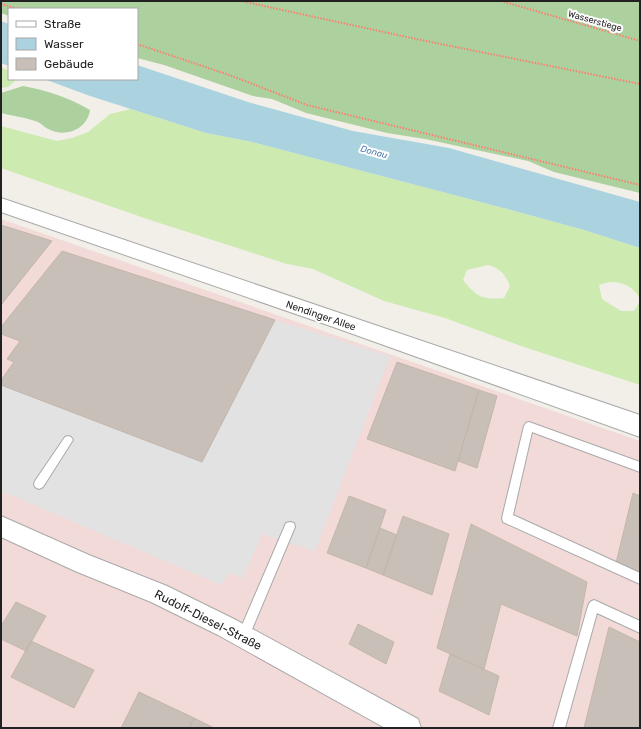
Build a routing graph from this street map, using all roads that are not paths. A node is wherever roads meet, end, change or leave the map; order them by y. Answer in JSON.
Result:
{"nodes":[{"id":1,"x":1,"y":205,"type":"edge"},
{"id":2,"x":640,"y":426,"type":"edge"},
{"id":3,"x":68,"y":440,"type":"dead end"},
{"id":4,"x":640,"y":467,"type":"edge"},
{"id":5,"x":38,"y":484,"type":"dead end"},
{"id":6,"x":1,"y":526,"type":"edge"},
{"id":7,"x":290,"y":527,"type":"dead end"},
{"id":8,"x":640,"y":579,"type":"edge"},
{"id":9,"x":640,"y":627,"type":"edge"},
{"id":10,"x":243,"y":637,"type":"junction"},
{"id":11,"x":409,"y":728,"type":"edge"},
{"id":12,"x":559,"y":728,"type":"edge"}],
"edges":[{"from":1,"to":2,"type":"street","name":"Nendinger Allee"},
{"from":3,"to":5,"type":"lane"},
{"from":4,"to":8,"type":"lane"},
{"from":6,"to":10,"type":"street","name":"Rudolf-Diesel-Straße"},
{"from":7,"to":10,"type":"lane"},
{"from":9,"to":12,"type":"lane"},
{"from":10,"to":11,"type":"street","name":"Rudolf-Diesel-Straße"}]}
